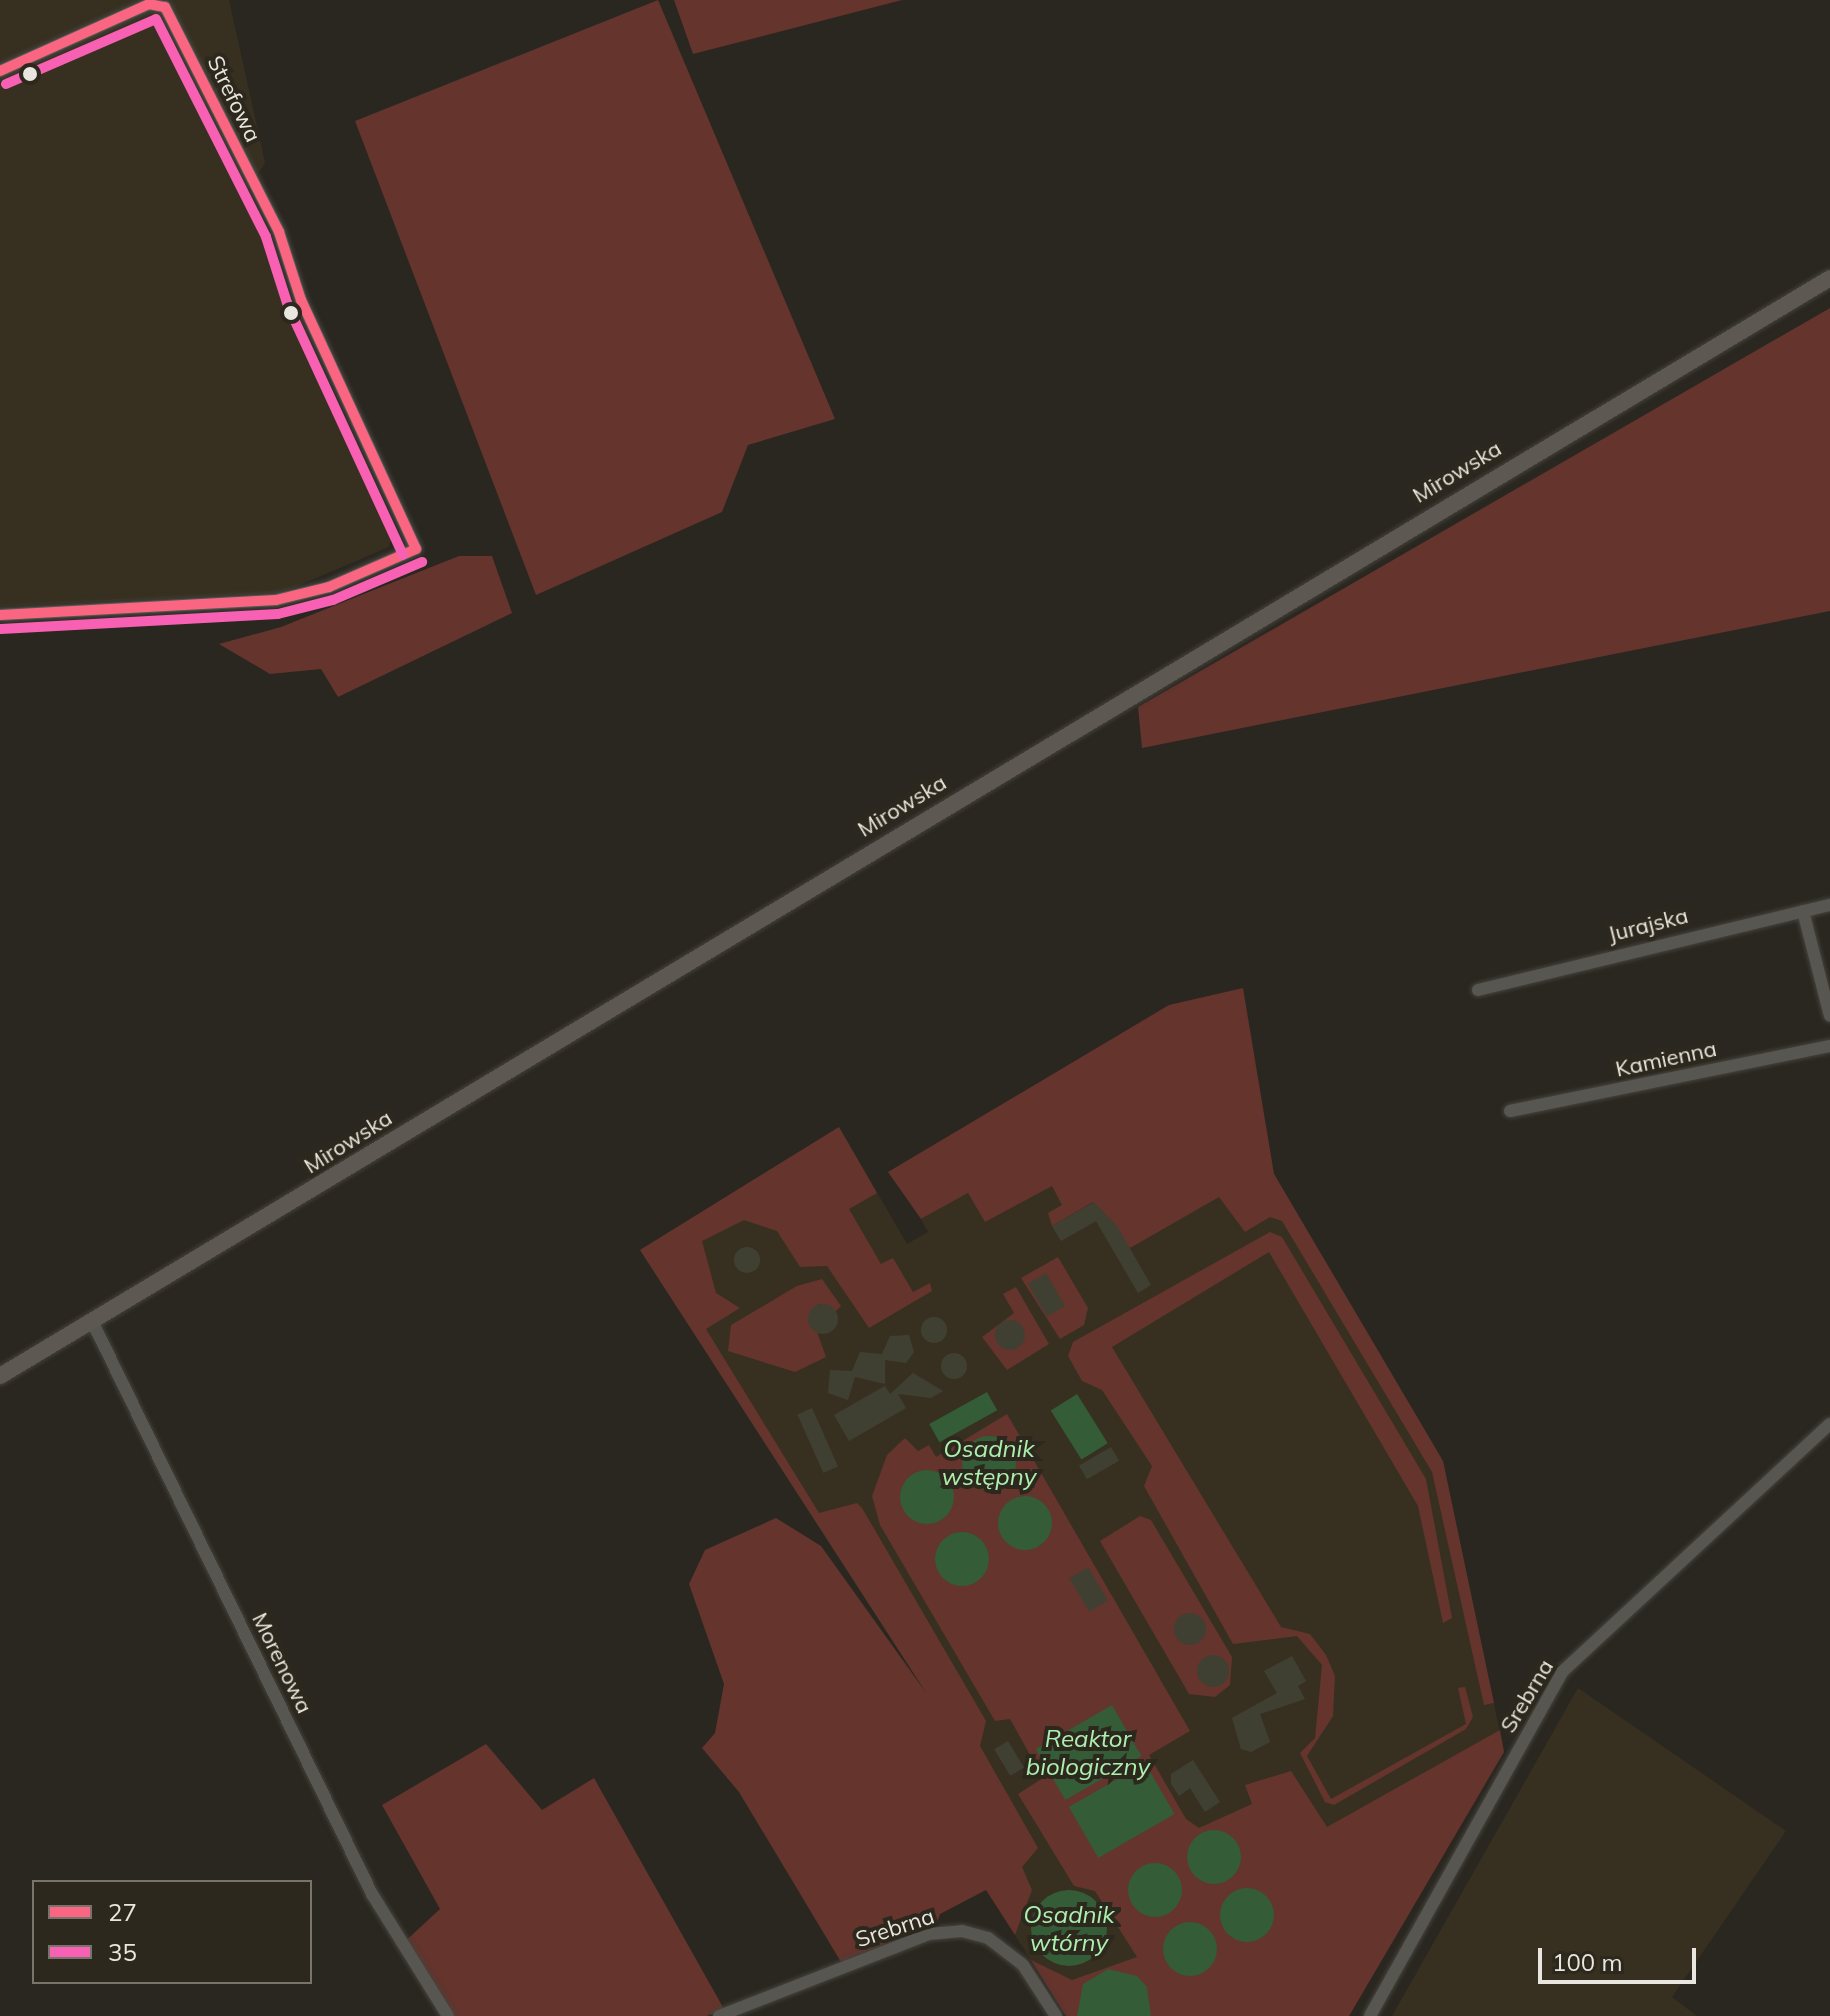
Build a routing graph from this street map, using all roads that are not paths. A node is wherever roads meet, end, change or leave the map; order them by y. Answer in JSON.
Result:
{"nodes":[{"id":1,"x":0,"y":71,"type":"edge"},
{"id":2,"x":1830,"y":278,"type":"edge"},
{"id":3,"x":0,"y":615,"type":"edge"},
{"id":4,"x":1830,"y":905,"type":"edge"},
{"id":5,"x":1803,"y":911,"type":"junction"},
{"id":6,"x":1478,"y":990,"type":"dead end"},
{"id":7,"x":1830,"y":1016,"type":"edge"},
{"id":8,"x":1830,"y":1046,"type":"edge"},
{"id":9,"x":1510,"y":1111,"type":"dead end"},
{"id":10,"x":92,"y":1321,"type":"junction"},
{"id":11,"x":0,"y":1376,"type":"edge"},
{"id":12,"x":1830,"y":1424,"type":"edge"},
{"id":13,"x":448,"y":2016,"type":"edge"},
{"id":14,"x":719,"y":2016,"type":"edge"},
{"id":15,"x":1056,"y":2016,"type":"edge"},
{"id":16,"x":1370,"y":2016,"type":"edge"}],
"edges":[{"from":1,"to":3,"type":"street","name":"Strefowa"},
{"from":2,"to":10,"type":"street","name":"Mirowska"},
{"from":4,"to":5,"type":"street","name":"Jurajska"},
{"from":5,"to":6,"type":"street","name":"Jurajska"},
{"from":5,"to":7,"type":"street"},
{"from":8,"to":9,"type":"street","name":"Kamienna"},
{"from":10,"to":11,"type":"street","name":"Mirowska"},
{"from":10,"to":13,"type":"street","name":"Morenowa"},
{"from":12,"to":16,"type":"street","name":"Srebrna"},
{"from":14,"to":15,"type":"street","name":"Srebrna"}]}
